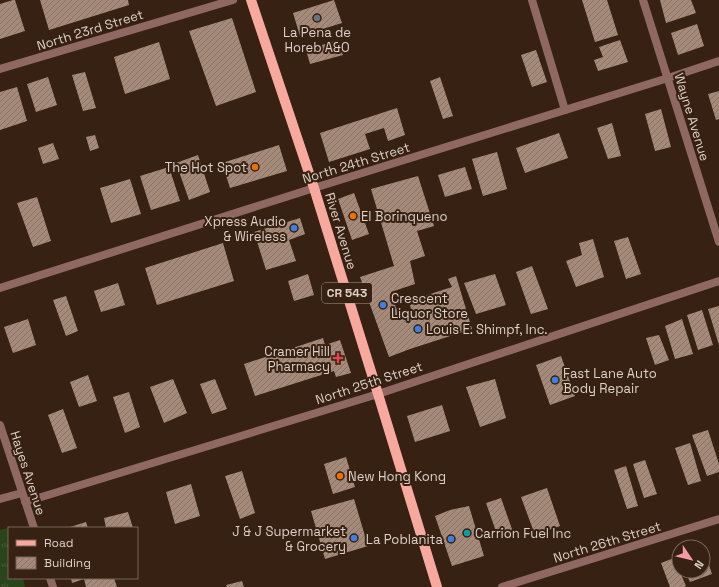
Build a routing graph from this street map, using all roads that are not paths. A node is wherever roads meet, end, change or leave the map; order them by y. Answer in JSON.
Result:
{"nodes":[{"id":1,"x":233,"y":0,"type":"edge"},
{"id":2,"x":251,"y":0,"type":"edge"},
{"id":3,"x":532,"y":0,"type":"edge"},
{"id":4,"x":643,"y":0,"type":"edge"},
{"id":5,"x":719,"y":61,"type":"edge"},
{"id":6,"x":0,"y":69,"type":"edge"},
{"id":7,"x":668,"y":78,"type":"junction"},
{"id":8,"x":565,"y":110,"type":"junction"},
{"id":9,"x":314,"y":188,"type":"junction"},
{"id":10,"x":719,"y":242,"type":"edge"},
{"id":11,"x":719,"y":281,"type":"edge"},
{"id":12,"x":0,"y":288,"type":"edge"},
{"id":13,"x":378,"y":394,"type":"junction"},
{"id":14,"x":0,"y":425,"type":"edge"},
{"id":15,"x":22,"y":493,"type":"junction"},
{"id":16,"x":0,"y":499,"type":"edge"},
{"id":17,"x":25,"y":502,"type":"junction"},
{"id":18,"x":719,"y":519,"type":"edge"},
{"id":19,"x":34,"y":527,"type":"edge"},
{"id":20,"x":436,"y":587,"type":"edge"},
{"id":21,"x":502,"y":587,"type":"edge"}],
"edges":[{"from":1,"to":6,"type":"street","name":"North 23rd Street"},
{"from":2,"to":9,"type":"main road","name":"River Avenue","number":"CR 543"},
{"from":3,"to":8,"type":"street"},
{"from":4,"to":7,"type":"street","name":"Wayne Avenue"},
{"from":5,"to":7,"type":"street","name":"North 24th Street"},
{"from":7,"to":8,"type":"street","name":"North 24th Street"},
{"from":7,"to":10,"type":"street","name":"Wayne Avenue"},
{"from":8,"to":9,"type":"street","name":"North 24th Street"},
{"from":9,"to":12,"type":"street","name":"North 24th Street"},
{"from":9,"to":13,"type":"main road","name":"River Avenue","number":"CR 543"},
{"from":11,"to":13,"type":"street","name":"North 25th Street"},
{"from":13,"to":17,"type":"street","name":"North 25th Street"},
{"from":13,"to":20,"type":"main road","name":"River Avenue","number":"CR 543"},
{"from":14,"to":15,"type":"street","name":"Hayes Avenue"},
{"from":15,"to":16,"type":"street"},
{"from":15,"to":17,"type":"street","name":"Hayes Avenue"},
{"from":17,"to":19,"type":"street","name":"Hayes Avenue"},
{"from":18,"to":21,"type":"street","name":"North 26th Street"}]}
